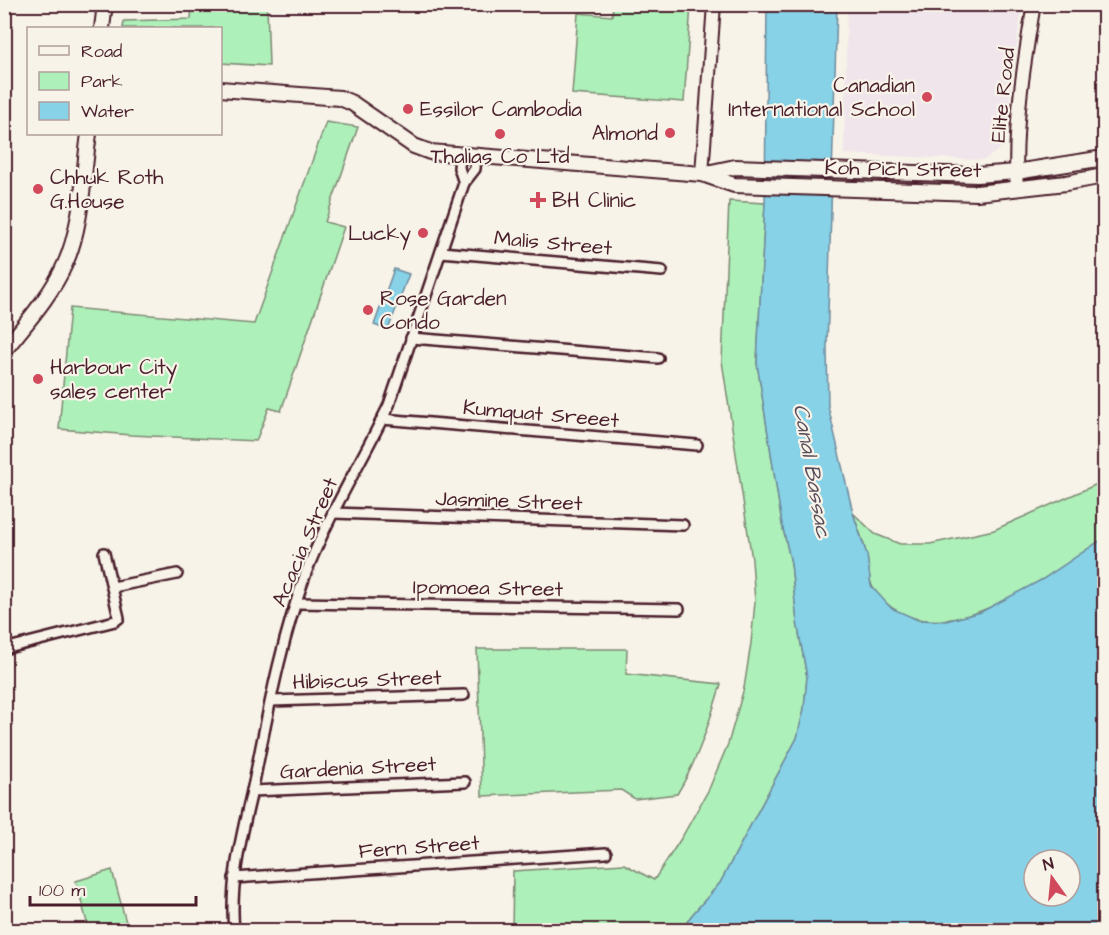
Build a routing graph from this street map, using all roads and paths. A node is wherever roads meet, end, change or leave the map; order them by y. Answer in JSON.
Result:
{"nodes":[{"id":1,"x":105,"y":4,"type":"edge"},
{"id":2,"x":714,"y":4,"type":"edge"},
{"id":3,"x":1034,"y":4,"type":"edge"},
{"id":4,"x":102,"y":27,"type":"edge"},
{"id":5,"x":222,"y":89,"type":"edge"},
{"id":6,"x":89,"y":135,"type":"edge"},
{"id":7,"x":460,"y":155,"type":"junction"},
{"id":8,"x":476,"y":156,"type":"junction"},
{"id":9,"x":1104,"y":158,"type":"edge"},
{"id":10,"x":1016,"y":172,"type":"junction"},
{"id":11,"x":702,"y":174,"type":"junction"},
{"id":12,"x":1104,"y":176,"type":"edge"},
{"id":13,"x":464,"y":183,"type":"junction"},
{"id":14,"x":1017,"y":189,"type":"junction"},
{"id":15,"x":441,"y":252,"type":"junction"},
{"id":16,"x":662,"y":271,"type":"dead end"},
{"id":17,"x":411,"y":338,"type":"junction"},
{"id":18,"x":4,"y":351,"type":"edge"},
{"id":19,"x":658,"y":358,"type":"dead end"},
{"id":20,"x":382,"y":419,"type":"junction"},
{"id":21,"x":697,"y":445,"type":"dead end"},
{"id":22,"x":333,"y":513,"type":"junction"},
{"id":23,"x":683,"y":525,"type":"dead end"},
{"id":24,"x":104,"y":553,"type":"dead end"},
{"id":25,"x":177,"y":574,"type":"dead end"},
{"id":26,"x":112,"y":587,"type":"junction"},
{"id":27,"x":296,"y":603,"type":"junction"},
{"id":28,"x":679,"y":609,"type":"dead end"},
{"id":29,"x":4,"y":649,"type":"edge"},
{"id":30,"x":464,"y":695,"type":"dead end"},
{"id":31,"x":271,"y":701,"type":"junction"},
{"id":32,"x":465,"y":782,"type":"dead end"},
{"id":33,"x":252,"y":791,"type":"junction"},
{"id":34,"x":606,"y":853,"type":"dead end"},
{"id":35,"x":234,"y":878,"type":"junction"},
{"id":36,"x":234,"y":930,"type":"edge"}],
"edges":[{"from":1,"to":4,"type":"main road"},
{"from":2,"to":11,"type":"street"},
{"from":3,"to":10,"type":"street","name":"Elite Road"},
{"from":5,"to":7,"type":"main road","name":"Koh Pich Street"},
{"from":6,"to":18,"type":"main road"},
{"from":7,"to":8,"type":"main road","name":"Koh Pich Street"},
{"from":7,"to":13,"type":"street","name":"Acacia Street"},
{"from":8,"to":11,"type":"main road","name":"Koh Pich Street"},
{"from":8,"to":13,"type":"street","name":"Acacia Street"},
{"from":9,"to":10,"type":"main road","name":"Koh Pich Street"},
{"from":10,"to":11,"type":"main road","name":"Koh Pich Street"},
{"from":10,"to":14,"type":"street","name":"Elite Road"},
{"from":11,"to":14,"type":"main road","name":"Koh Pich Street"},
{"from":12,"to":14,"type":"main road","name":"Koh Pich Street"},
{"from":13,"to":15,"type":"street","name":"Acacia Street"},
{"from":15,"to":16,"type":"street","name":"Malis Street"},
{"from":15,"to":17,"type":"street","name":"Acacia Street"},
{"from":17,"to":19,"type":"street"},
{"from":17,"to":20,"type":"street","name":"Acacia Street"},
{"from":20,"to":21,"type":"street","name":"Kumquat Sreeet"},
{"from":20,"to":22,"type":"street","name":"Acacia Street"},
{"from":22,"to":23,"type":"street","name":"Jasmine Street"},
{"from":22,"to":27,"type":"street","name":"Acacia Street"},
{"from":24,"to":26,"type":"street"},
{"from":25,"to":26,"type":"street"},
{"from":26,"to":29,"type":"street"},
{"from":27,"to":28,"type":"street","name":"Ipomoea Street"},
{"from":27,"to":31,"type":"street","name":"Acacia Street"},
{"from":30,"to":31,"type":"street","name":"Hibiscus Street"},
{"from":31,"to":33,"type":"street","name":"Acacia Street"},
{"from":32,"to":33,"type":"street","name":"Gardenia Street"},
{"from":33,"to":35,"type":"street","name":"Acacia Street"},
{"from":34,"to":35,"type":"street","name":"Fern Street"},
{"from":35,"to":36,"type":"street","name":"Acacia Street"}]}
